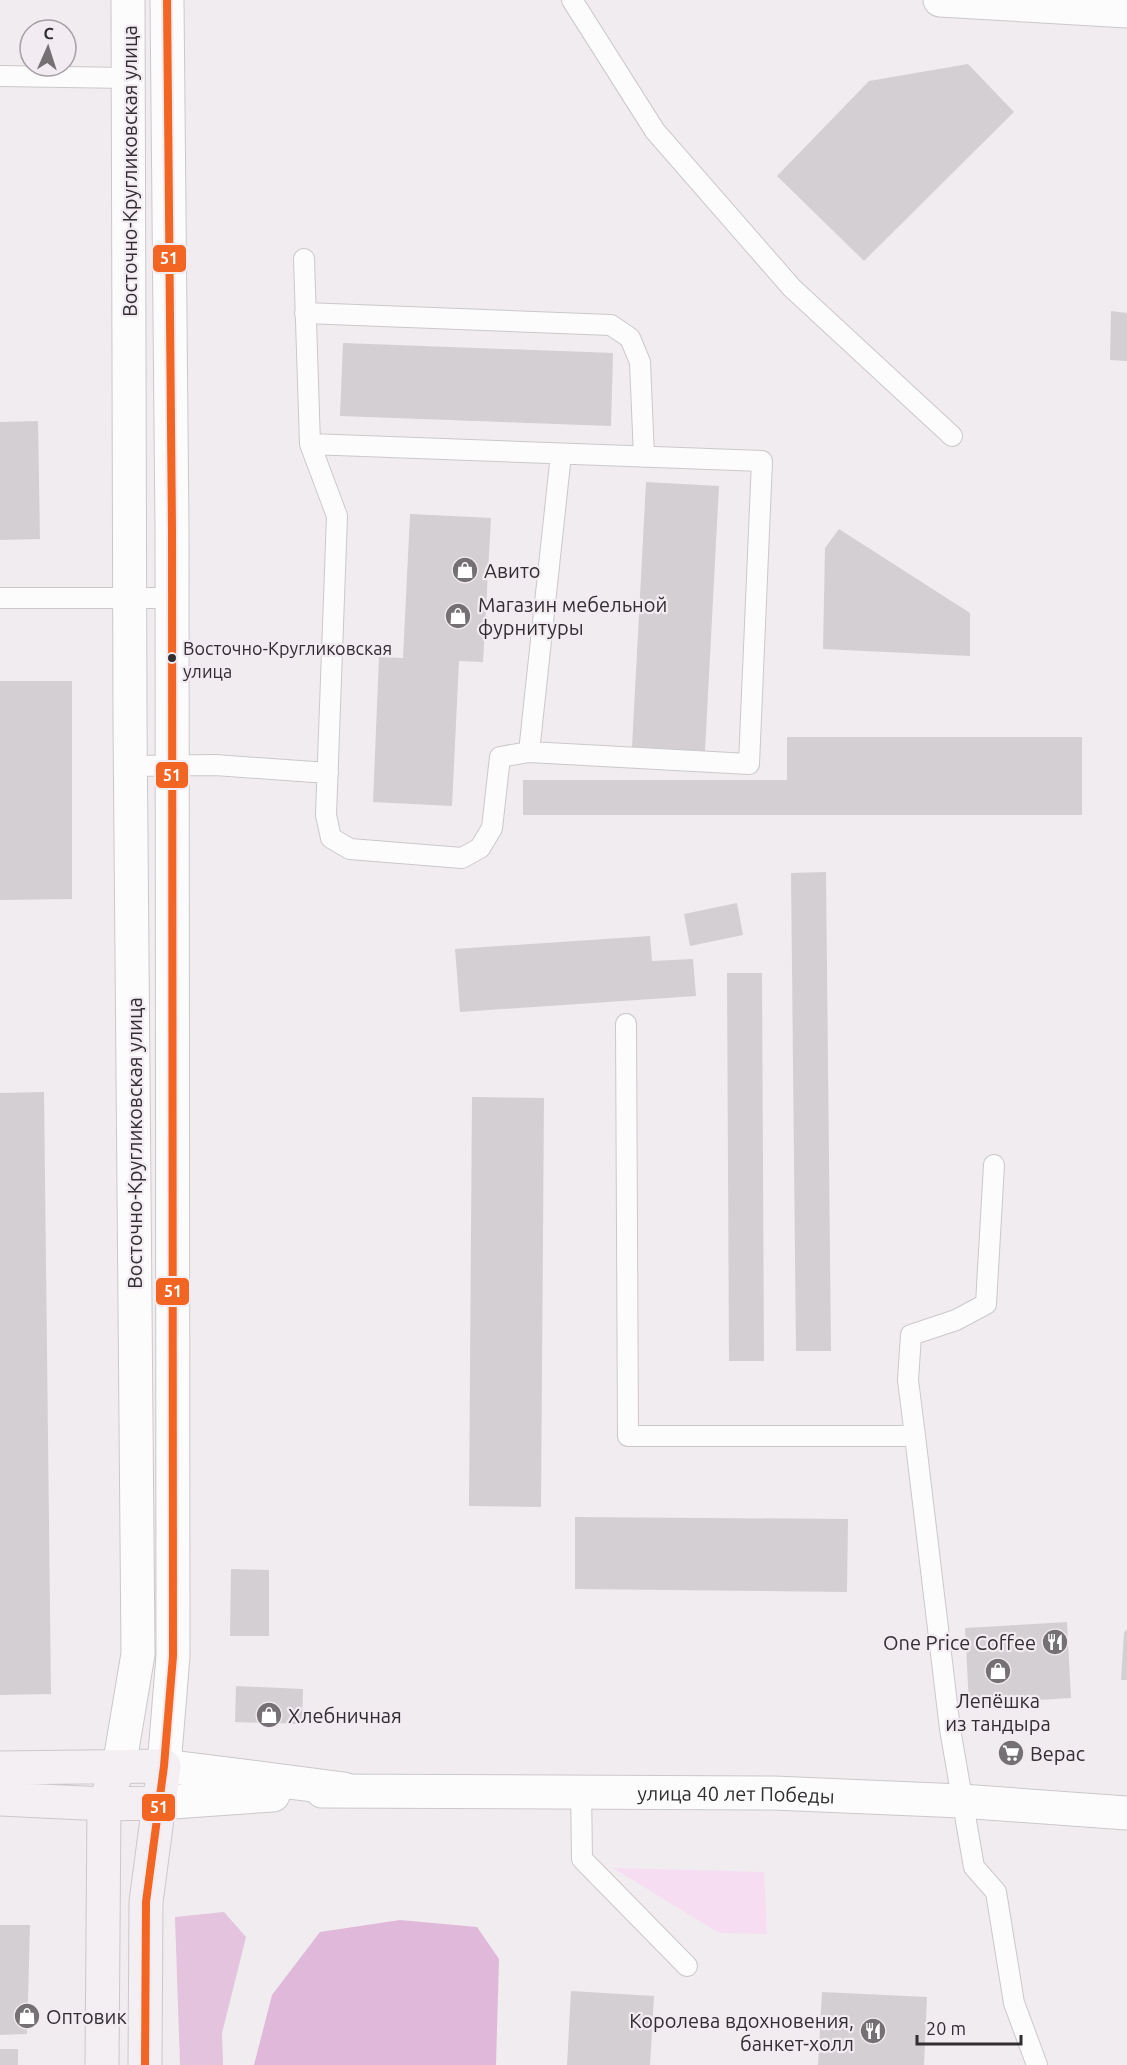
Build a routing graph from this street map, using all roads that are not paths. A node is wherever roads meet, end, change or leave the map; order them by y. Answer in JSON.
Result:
{"nodes":[{"id":1,"x":128,"y":0,"type":"edge"},
{"id":2,"x":167,"y":0,"type":"edge"},
{"id":3,"x":572,"y":0,"type":"edge"},
{"id":4,"x":940,"y":0,"type":"edge"},
{"id":5,"x":1127,"y":11,"type":"edge"},
{"id":6,"x":0,"y":76,"type":"edge"},
{"id":7,"x":129,"y":78,"type":"junction"},
{"id":8,"x":304,"y":259,"type":"dead end"},
{"id":9,"x":305,"y":313,"type":"junction"},
{"id":10,"x":952,"y":436,"type":"dead end"},
{"id":11,"x":310,"y":444,"type":"junction"},
{"id":12,"x":561,"y":454,"type":"junction"},
{"id":13,"x":644,"y":457,"type":"junction"},
{"id":14,"x":0,"y":598,"type":"edge"},
{"id":15,"x":129,"y":598,"type":"junction"},
{"id":16,"x":172,"y":598,"type":"junction"},
{"id":17,"x":529,"y":752,"type":"junction"},
{"id":18,"x":130,"y":766,"type":"junction"},
{"id":19,"x":173,"y":766,"type":"junction"},
{"id":20,"x":328,"y":773,"type":"junction"},
{"id":21,"x":626,"y":1024,"type":"dead end"},
{"id":22,"x":994,"y":1165,"type":"dead end"},
{"id":23,"x":915,"y":1436,"type":"junction"},
{"id":24,"x":164,"y":1766,"type":"junction"},
{"id":25,"x":119,"y":1767,"type":"junction"},
{"id":26,"x":0,"y":1768,"type":"edge"},
{"id":27,"x":344,"y":1789,"type":"junction"},
{"id":28,"x":581,"y":1790,"type":"junction"},
{"id":29,"x":0,"y":1799,"type":"edge"},
{"id":30,"x":962,"y":1801,"type":"junction"},
{"id":31,"x":158,"y":1803,"type":"junction"},
{"id":32,"x":104,"y":1804,"type":"junction"},
{"id":33,"x":1127,"y":1813,"type":"edge"},
{"id":34,"x":687,"y":1966,"type":"dead end"},
{"id":35,"x":102,"y":2065,"type":"edge"},
{"id":36,"x":145,"y":2065,"type":"edge"},
{"id":37,"x":1037,"y":2065,"type":"edge"}],
"edges":[{"from":1,"to":7,"type":"street","name":"Восточно-Кругликовская улица"},
{"from":2,"to":16,"type":"street","name":"Восточно-Кругликовская улица"},
{"from":3,"to":10,"type":"lane"},
{"from":4,"to":5,"type":"street"},
{"from":6,"to":7,"type":"lane"},
{"from":7,"to":15,"type":"street","name":"Восточно-Кругликовская улица"},
{"from":8,"to":9,"type":"lane"},
{"from":9,"to":11,"type":"lane"},
{"from":9,"to":13,"type":"lane"},
{"from":11,"to":12,"type":"lane"},
{"from":11,"to":20,"type":"lane"},
{"from":12,"to":13,"type":"lane"},
{"from":12,"to":17,"type":"lane"},
{"from":13,"to":17,"type":"lane"},
{"from":14,"to":15,"type":"lane"},
{"from":15,"to":16,"type":"lane"},
{"from":15,"to":18,"type":"street","name":"Восточно-Кругликовская улица"},
{"from":16,"to":19,"type":"street","name":"Восточно-Кругликовская улица"},
{"from":17,"to":20,"type":"lane"},
{"from":18,"to":19,"type":"lane"},
{"from":18,"to":25,"type":"street","name":"Восточно-Кругликовская улица"},
{"from":19,"to":20,"type":"lane"},
{"from":19,"to":24,"type":"street","name":"Восточно-Кругликовская улица"},
{"from":21,"to":23,"type":"lane"},
{"from":22,"to":23,"type":"lane"},
{"from":23,"to":30,"type":"lane"},
{"from":24,"to":25,"type":"main road","name":"улица 40 лет Победы"},
{"from":24,"to":27,"type":"street","name":"улица 40 лет Победы"},
{"from":24,"to":31,"type":"main road","name":"Восточно-Кругликовская улица"},
{"from":25,"to":26,"type":"main road","name":"улица 40 лет Победы"},
{"from":25,"to":32,"type":"main road","name":"Восточно-Кругликовская улица"},
{"from":27,"to":28,"type":"street","name":"улица 40 лет Победы"},
{"from":27,"to":31,"type":"street","name":"улица 40 лет Победы"},
{"from":28,"to":30,"type":"street","name":"улица 40 лет Победы"},
{"from":28,"to":34,"type":"lane"},
{"from":29,"to":32,"type":"main road","name":"улица 40 лет Победы"},
{"from":30,"to":33,"type":"street","name":"улица 40 лет Победы"},
{"from":30,"to":37,"type":"lane"},
{"from":31,"to":32,"type":"main road","name":"улица 40 лет Победы"},
{"from":31,"to":36,"type":"main road","name":"Восточно-Кругликовская улица"},
{"from":32,"to":35,"type":"main road","name":"Восточно-Кругликовская улица"}]}
